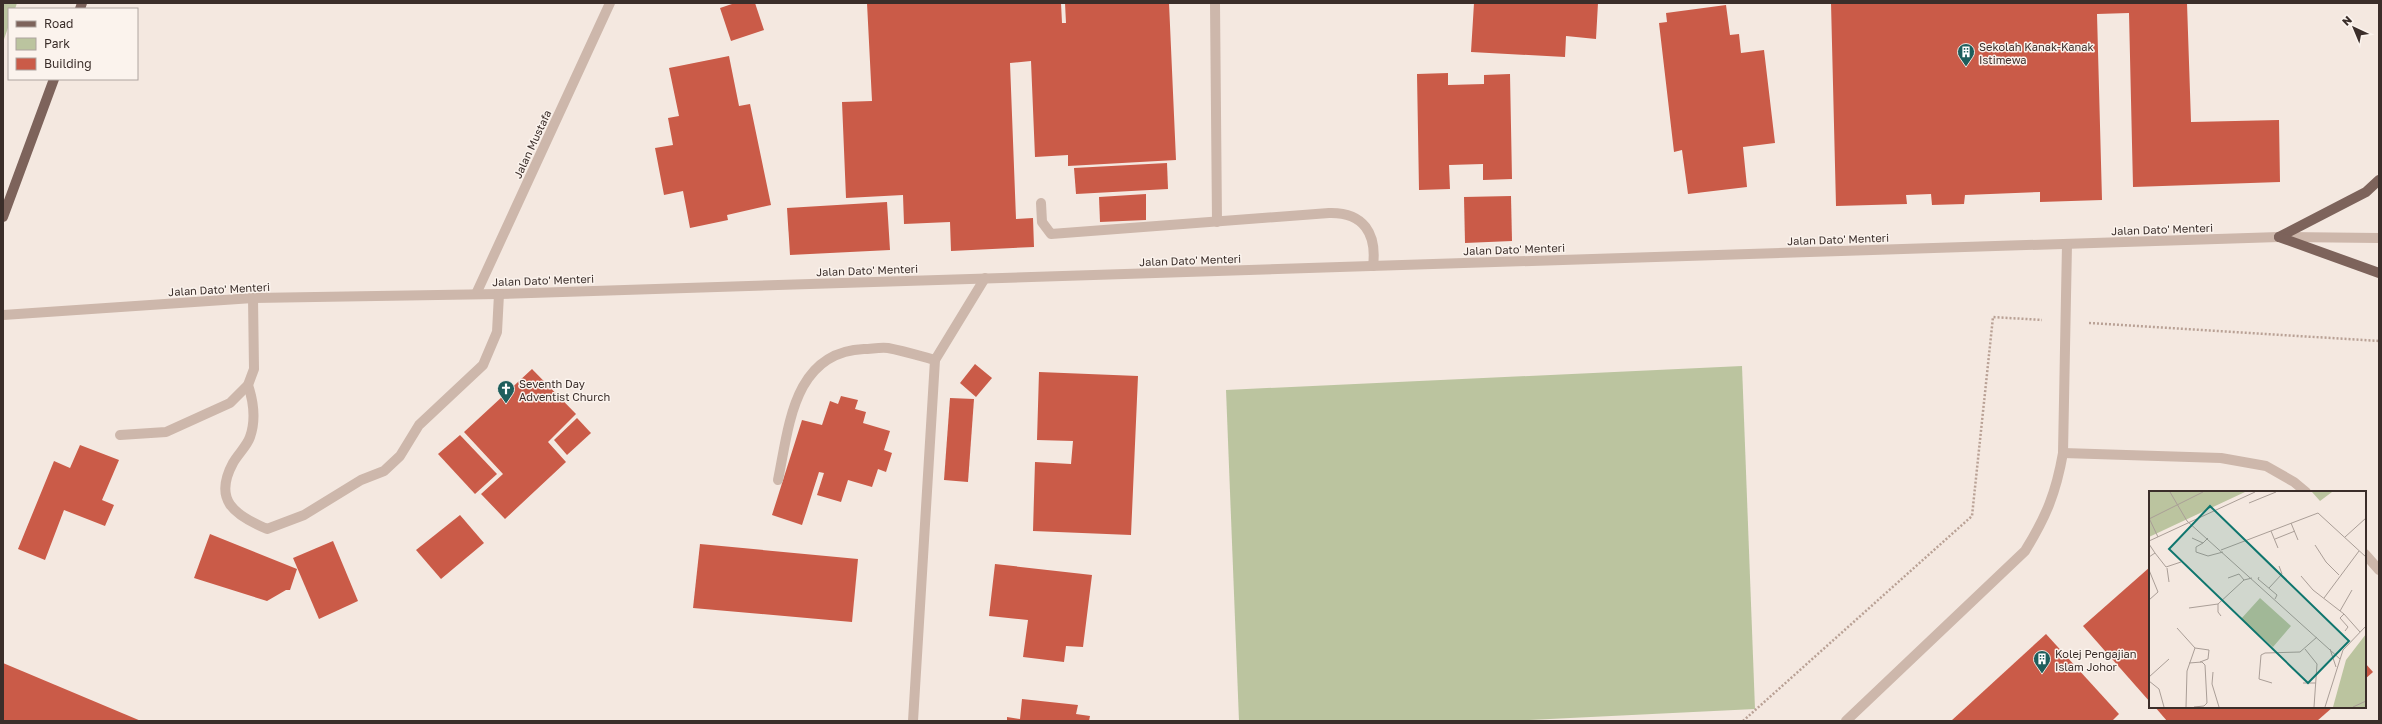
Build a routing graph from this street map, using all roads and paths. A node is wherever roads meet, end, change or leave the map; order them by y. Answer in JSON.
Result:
{"nodes":[{"id":1,"x":610,"y":3,"type":"edge"},
{"id":2,"x":1215,"y":3,"type":"edge"},
{"id":3,"x":54,"y":80,"type":"edge"},
{"id":4,"x":2379,"y":180,"type":"edge"},
{"id":5,"x":1041,"y":203,"type":"dead end"},
{"id":6,"x":3,"y":217,"type":"edge"},
{"id":7,"x":1217,"y":222,"type":"junction"},
{"id":8,"x":2279,"y":237,"type":"junction"},
{"id":9,"x":2379,"y":238,"type":"edge"},
{"id":10,"x":2067,"y":244,"type":"junction"},
{"id":11,"x":1373,"y":266,"type":"junction"},
{"id":12,"x":2379,"y":273,"type":"edge"},
{"id":13,"x":985,"y":278,"type":"junction"},
{"id":14,"x":476,"y":294,"type":"junction"},
{"id":15,"x":499,"y":294,"type":"junction"},
{"id":16,"x":253,"y":298,"type":"junction"},
{"id":17,"x":3,"y":315,"type":"edge"},
{"id":18,"x":2048,"y":320,"type":"dead end"},
{"id":19,"x":2087,"y":323,"type":"dead end"},
{"id":20,"x":2379,"y":341,"type":"edge"},
{"id":21,"x":935,"y":360,"type":"junction"},
{"id":22,"x":248,"y":385,"type":"junction"},
{"id":23,"x":120,"y":435,"type":"dead end"},
{"id":24,"x":2063,"y":453,"type":"junction"},
{"id":25,"x":778,"y":480,"type":"dead end"},
{"id":26,"x":2305,"y":491,"type":"edge"},
{"id":27,"x":2366,"y":555,"type":"edge"},
{"id":28,"x":2379,"y":570,"type":"edge"},
{"id":29,"x":914,"y":721,"type":"edge"},
{"id":30,"x":1743,"y":721,"type":"edge"},
{"id":31,"x":1846,"y":721,"type":"edge"}],
"edges":[{"from":1,"to":14,"type":"street","name":"Jalan Mustafa"},
{"from":2,"to":7,"type":"street"},
{"from":3,"to":6,"type":"main road"},
{"from":4,"to":8,"type":"main road"},
{"from":5,"to":7,"type":"street"},
{"from":7,"to":11,"type":"street"},
{"from":8,"to":9,"type":"street","name":"Jalan Dato' Menteri"},
{"from":8,"to":10,"type":"street","name":"Jalan Dato' Menteri"},
{"from":8,"to":12,"type":"main road"},
{"from":10,"to":11,"type":"street","name":"Jalan Dato' Menteri"},
{"from":10,"to":24,"type":"street"},
{"from":11,"to":13,"type":"street","name":"Jalan Dato' Menteri"},
{"from":13,"to":15,"type":"street","name":"Jalan Dato' Menteri"},
{"from":13,"to":21,"type":"street"},
{"from":14,"to":15,"type":"street","name":"Jalan Dato' Menteri"},
{"from":14,"to":16,"type":"street","name":"Jalan Dato' Menteri"},
{"from":15,"to":22,"type":"street"},
{"from":16,"to":17,"type":"street","name":"Jalan Dato' Menteri"},
{"from":16,"to":22,"type":"street"},
{"from":18,"to":30,"type":"path"},
{"from":19,"to":20,"type":"path"},
{"from":21,"to":25,"type":"street"},
{"from":21,"to":29,"type":"street"},
{"from":22,"to":23,"type":"street"},
{"from":24,"to":26,"type":"street"},
{"from":24,"to":31,"type":"street"},
{"from":27,"to":28,"type":"street"}]}
